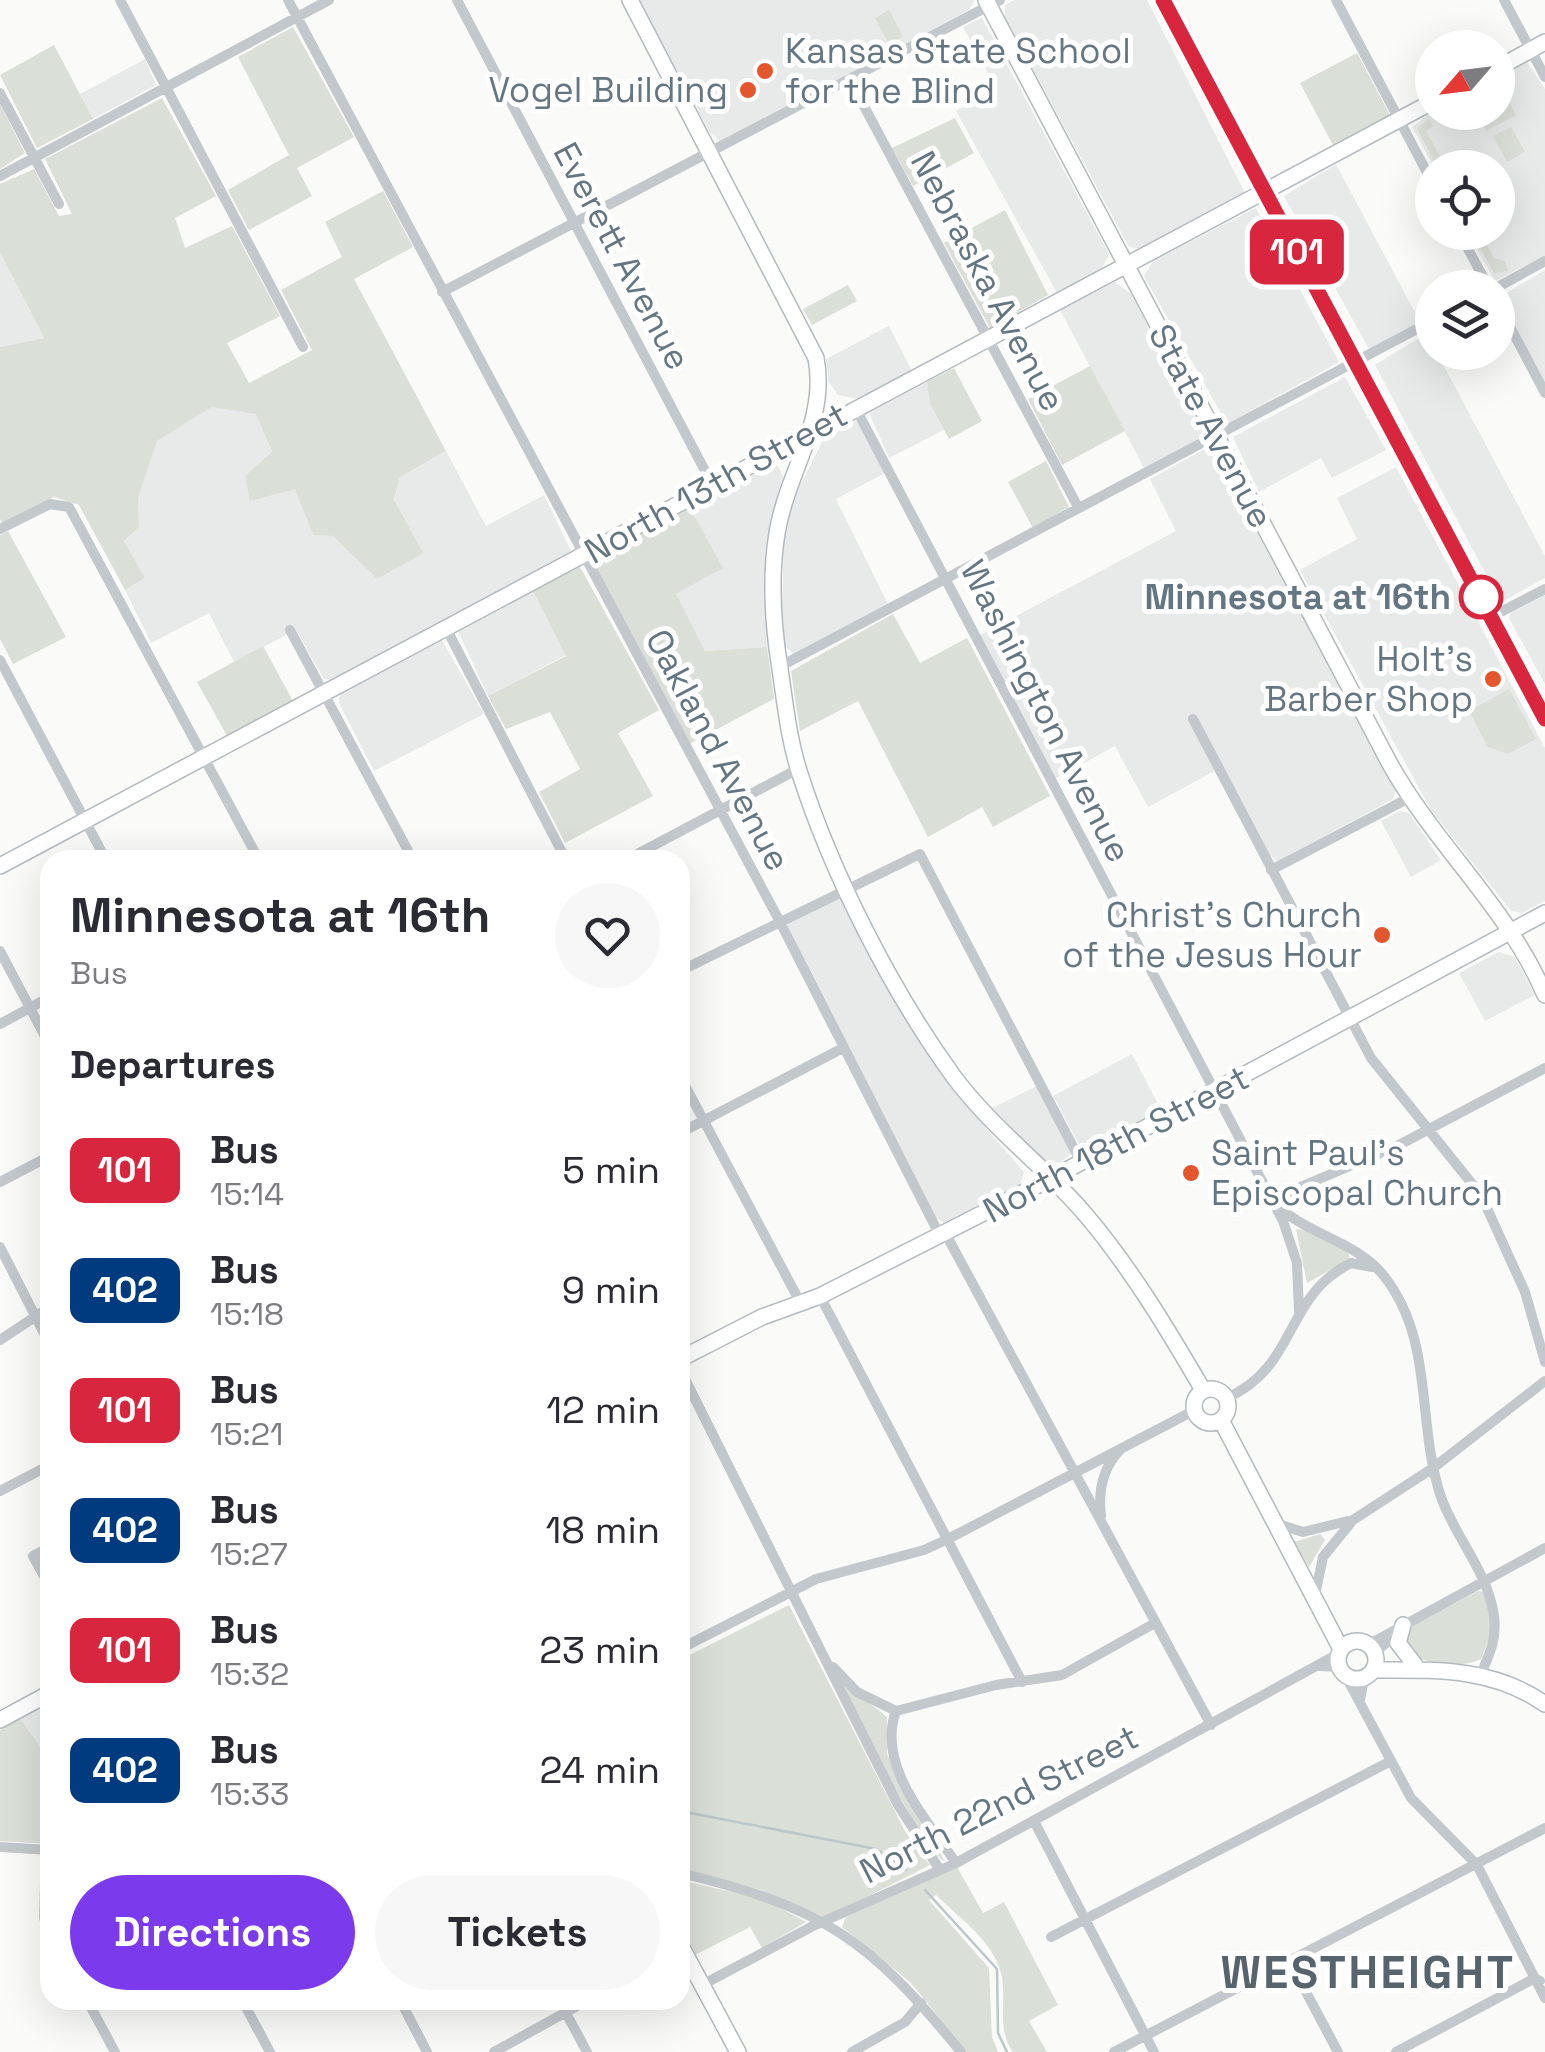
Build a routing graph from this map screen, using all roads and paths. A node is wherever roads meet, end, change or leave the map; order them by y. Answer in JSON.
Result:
{"nodes":[{"id":1,"x":120,"y":0,"type":"edge"},
{"id":2,"x":288,"y":0,"type":"edge"},
{"id":3,"x":328,"y":0,"type":"edge"},
{"id":4,"x":457,"y":0,"type":"edge"},
{"id":5,"x":630,"y":0,"type":"edge"},
{"id":6,"x":1163,"y":0,"type":"edge"},
{"id":7,"x":1336,"y":0,"type":"edge"},
{"id":8,"x":1504,"y":0,"type":"edge"},
{"id":9,"x":991,"y":2,"type":"edge"},
{"id":10,"x":297,"y":18,"type":"junction"},
{"id":11,"x":1538,"y":46,"type":"edge"},
{"id":12,"x":1515,"y":59,"type":"edge"},
{"id":13,"x":1545,"y":77,"type":"edge"},
{"id":14,"x":850,"y":80,"type":"junction"},
{"id":15,"x":167,"y":88,"type":"junction"},
{"id":16,"x":0,"y":92,"type":"edge"},
{"id":17,"x":1415,"y":112,"type":"edge"},
{"id":18,"x":1400,"y":120,"type":"junction"},
{"id":19,"x":1415,"y":150,"type":"edge"},
{"id":20,"x":710,"y":151,"type":"junction"},
{"id":21,"x":35,"y":158,"type":"junction"},
{"id":22,"x":0,"y":176,"type":"edge"},
{"id":23,"x":1265,"y":192,"type":"junction"},
{"id":24,"x":59,"y":204,"type":"dead end"},
{"id":25,"x":573,"y":223,"type":"junction"},
{"id":26,"x":1545,"y":262,"type":"edge"},
{"id":27,"x":1126,"y":266,"type":"junction"},
{"id":28,"x":1515,"y":277,"type":"edge"},
{"id":29,"x":442,"y":292,"type":"junction"},
{"id":30,"x":1415,"y":330,"type":"edge"},
{"id":31,"x":986,"y":337,"type":"junction"},
{"id":32,"x":1515,"y":337,"type":"edge"},
{"id":33,"x":302,"y":347,"type":"dead end"},
{"id":34,"x":1356,"y":362,"type":"junction"},
{"id":35,"x":821,"y":384,"type":"junction"},
{"id":36,"x":1545,"y":394,"type":"edge"},
{"id":37,"x":856,"y":407,"type":"junction"},
{"id":38,"x":812,"y":430,"type":"junction"},
{"id":39,"x":1217,"y":437,"type":"junction"},
{"id":40,"x":759,"y":459,"type":"junction"},
{"id":41,"x":712,"y":484,"type":"junction"},
{"id":42,"x":789,"y":485,"type":"junction"},
{"id":43,"x":1078,"y":508,"type":"junction"},
{"id":44,"x":0,"y":529,"type":"edge"},
{"id":45,"x":582,"y":556,"type":"junction"},
{"id":46,"x":945,"y":578,"type":"junction"},
{"id":47,"x":1545,"y":589,"type":"edge"},
{"id":48,"x":1491,"y":617,"type":"junction"},
{"id":49,"x":446,"y":628,"type":"junction"},
{"id":50,"x":290,"y":630,"type":"dead end"},
{"id":51,"x":0,"y":660,"type":"edge"},
{"id":52,"x":780,"y":667,"type":"junction"},
{"id":53,"x":325,"y":693,"type":"junction"},
{"id":54,"x":1192,"y":719,"type":"dead end"},
{"id":55,"x":1545,"y":719,"type":"edge"},
{"id":56,"x":205,"y":756,"type":"junction"},
{"id":57,"x":798,"y":769,"type":"junction"},
{"id":58,"x":1410,"y":798,"type":"junction"},
{"id":59,"x":719,"y":810,"type":"junction"},
{"id":60,"x":86,"y":819,"type":"junction"},
{"id":61,"x":101,"y":850,"type":"edge"},
{"id":62,"x":254,"y":850,"type":"edge"},
{"id":63,"x":408,"y":850,"type":"edge"},
{"id":64,"x":561,"y":850,"type":"edge"},
{"id":65,"x":645,"y":850,"type":"edge"},
{"id":66,"x":0,"y":866,"type":"edge"},
{"id":67,"x":1271,"y":870,"type":"junction"},
{"id":68,"x":846,"y":887,"type":"junction"},
{"id":69,"x":1545,"y":913,"type":"edge"},
{"id":70,"x":779,"y":920,"type":"junction"},
{"id":71,"x":1514,"y":933,"type":"junction"},
{"id":72,"x":0,"y":950,"type":"edge"},
{"id":73,"x":690,"y":967,"type":"edge"},
{"id":74,"x":1545,"y":995,"type":"edge"},
{"id":75,"x":40,"y":1002,"type":"edge"},
{"id":76,"x":30,"y":1008,"type":"junction"},
{"id":77,"x":1350,"y":1020,"type":"junction"},
{"id":78,"x":0,"y":1024,"type":"edge"},
{"id":79,"x":40,"y":1027,"type":"edge"},
{"id":80,"x":843,"y":1048,"type":"junction"},
{"id":81,"x":1545,"y":1068,"type":"edge"},
{"id":82,"x":1213,"y":1093,"type":"junction"},
{"id":83,"x":690,"y":1095,"type":"edge"},
{"id":84,"x":704,"y":1121,"type":"junction"},
{"id":85,"x":690,"y":1129,"type":"edge"},
{"id":86,"x":1428,"y":1129,"type":"junction"},
{"id":87,"x":40,"y":1161,"type":"edge"},
{"id":88,"x":1081,"y":1162,"type":"junction"},
{"id":89,"x":1050,"y":1179,"type":"junction"},
{"id":90,"x":0,"y":1182,"type":"edge"},
{"id":91,"x":1272,"y":1199,"type":"junction"},
{"id":92,"x":943,"y":1234,"type":"junction"},
{"id":93,"x":0,"y":1247,"type":"edge"},
{"id":94,"x":1385,"y":1277,"type":"junction"},
{"id":95,"x":820,"y":1296,"type":"junction"},
{"id":96,"x":800,"y":1302,"type":"junction"},
{"id":97,"x":1299,"y":1312,"type":"junction"},
{"id":98,"x":40,"y":1315,"type":"edge"},
{"id":99,"x":36,"y":1318,"type":"junction"},
{"id":100,"x":40,"y":1326,"type":"edge"},
{"id":101,"x":0,"y":1340,"type":"edge"},
{"id":102,"x":690,"y":1354,"type":"edge"},
{"id":103,"x":1545,"y":1362,"type":"edge"},
{"id":104,"x":1545,"y":1381,"type":"edge"},
{"id":105,"x":690,"y":1388,"type":"edge"},
{"id":106,"x":1203,"y":1390,"type":"junction"},
{"id":107,"x":1227,"y":1398,"type":"junction"},
{"id":108,"x":1194,"y":1410,"type":"junction"},
{"id":109,"x":1221,"y":1420,"type":"junction"},
{"id":110,"x":1142,"y":1435,"type":"junction"},
{"id":111,"x":1434,"y":1468,"type":"junction"},
{"id":112,"x":40,"y":1470,"type":"edge"},
{"id":113,"x":1073,"y":1471,"type":"junction"},
{"id":114,"x":0,"y":1491,"type":"edge"},
{"id":115,"x":1266,"y":1510,"type":"junction"},
{"id":116,"x":1354,"y":1520,"type":"junction"},
{"id":117,"x":1103,"y":1523,"type":"junction"},
{"id":118,"x":948,"y":1539,"type":"junction"},
{"id":119,"x":1545,"y":1548,"type":"edge"},
{"id":120,"x":1482,"y":1579,"type":"junction"},
{"id":121,"x":793,"y":1590,"type":"junction"},
{"id":122,"x":1318,"y":1608,"type":"junction"},
{"id":123,"x":1154,"y":1623,"type":"junction"},
{"id":124,"x":1404,"y":1626,"type":"junction"},
{"id":125,"x":690,"y":1644,"type":"edge"},
{"id":126,"x":1357,"y":1659,"type":"junction"},
{"id":127,"x":826,"y":1660,"type":"junction"},
{"id":128,"x":1420,"y":1667,"type":"junction"},
{"id":129,"x":1481,"y":1674,"type":"junction"},
{"id":130,"x":1022,"y":1682,"type":"junction"},
{"id":131,"x":40,"y":1698,"type":"edge"},
{"id":132,"x":1360,"y":1700,"type":"junction"},
{"id":133,"x":1545,"y":1704,"type":"edge"},
{"id":134,"x":896,"y":1711,"type":"junction"},
{"id":135,"x":0,"y":1720,"type":"edge"},
{"id":136,"x":1211,"y":1725,"type":"junction"},
{"id":137,"x":1391,"y":1761,"type":"junction"},
{"id":138,"x":1034,"y":1820,"type":"junction"},
{"id":139,"x":1545,"y":1828,"type":"edge"},
{"id":140,"x":0,"y":1847,"type":"edge"},
{"id":141,"x":40,"y":1850,"type":"edge"},
{"id":142,"x":956,"y":1863,"type":"junction"},
{"id":143,"x":1477,"y":1864,"type":"junction"},
{"id":144,"x":940,"y":1870,"type":"junction"},
{"id":145,"x":690,"y":1875,"type":"edge"},
{"id":146,"x":1086,"y":1919,"type":"junction"},
{"id":147,"x":826,"y":1923,"type":"junction"},
{"id":148,"x":1051,"y":1937,"type":"dead end"},
{"id":149,"x":1289,"y":1960,"type":"junction"},
{"id":150,"x":690,"y":1964,"type":"edge"},
{"id":151,"x":1540,"y":1981,"type":"edge"},
{"id":152,"x":702,"y":1984,"type":"junction"},
{"id":153,"x":1545,"y":1998,"type":"edge"},
{"id":154,"x":921,"y":2003,"type":"junction"},
{"id":155,"x":92,"y":2010,"type":"edge"},
{"id":156,"x":247,"y":2010,"type":"edge"},
{"id":157,"x":405,"y":2010,"type":"edge"},
{"id":158,"x":569,"y":2010,"type":"edge"},
{"id":159,"x":565,"y":2012,"type":"junction"},
{"id":160,"x":1145,"y":2035,"type":"junction"},
{"id":161,"x":114,"y":2052,"type":"edge"},
{"id":162,"x":270,"y":2052,"type":"edge"},
{"id":163,"x":427,"y":2052,"type":"edge"},
{"id":164,"x":494,"y":2052,"type":"edge"},
{"id":165,"x":586,"y":2052,"type":"edge"},
{"id":166,"x":738,"y":2052,"type":"edge"},
{"id":167,"x":852,"y":2052,"type":"edge"},
{"id":168,"x":961,"y":2052,"type":"edge"},
{"id":169,"x":1114,"y":2052,"type":"edge"},
{"id":170,"x":1154,"y":2052,"type":"edge"},
{"id":171,"x":1338,"y":2052,"type":"edge"},
{"id":172,"x":1396,"y":2052,"type":"edge"}],
"edges":[{"from":1,"to":15,"type":"street"},
{"from":2,"to":10,"type":"street","name":"Oakland Avenue"},
{"from":3,"to":10,"type":"street"},
{"from":4,"to":25,"type":"street","name":"Everett Avenue"},
{"from":5,"to":20,"type":"street"},
{"from":6,"to":23,"type":"street"},
{"from":7,"to":18,"type":"street"},
{"from":8,"to":11,"type":"street"},
{"from":9,"to":14,"type":"street"},
{"from":9,"to":27,"type":"street","name":"State Avenue"},
{"from":10,"to":15,"type":"street"},
{"from":10,"to":29,"type":"street","name":"Oakland Avenue"},
{"from":11,"to":12,"type":"street"},
{"from":11,"to":13,"type":"street"},
{"from":14,"to":20,"type":"street"},
{"from":14,"to":31,"type":"street","name":"Nebraska Avenue"},
{"from":15,"to":21,"type":"street"},
{"from":15,"to":33,"type":"street"},
{"from":16,"to":21,"type":"street"},
{"from":17,"to":18,"type":"street","name":"North 13th Street"},
{"from":18,"to":19,"type":"street"},
{"from":18,"to":23,"type":"street","name":"North 13th Street"},
{"from":20,"to":25,"type":"street"},
{"from":20,"to":35,"type":"street"},
{"from":21,"to":22,"type":"street"},
{"from":21,"to":24,"type":"street"},
{"from":23,"to":27,"type":"street","name":"North 13th Street"},
{"from":23,"to":34,"type":"street"},
{"from":25,"to":29,"type":"street"},
{"from":25,"to":41,"type":"street","name":"Everett Avenue"},
{"from":26,"to":28,"type":"street"},
{"from":27,"to":31,"type":"street","name":"North 13th Street"},
{"from":27,"to":39,"type":"street","name":"State Avenue"},
{"from":29,"to":45,"type":"street","name":"Oakland Avenue"},
{"from":30,"to":34,"type":"street"},
{"from":31,"to":37,"type":"street","name":"North 13th Street"},
{"from":31,"to":43,"type":"street","name":"Nebraska Avenue"},
{"from":32,"to":36,"type":"street"},
{"from":34,"to":39,"type":"street"},
{"from":34,"to":48,"type":"street"},
{"from":35,"to":37,"type":"street"},
{"from":35,"to":38,"type":"street"},
{"from":37,"to":38,"type":"street","name":"North 13th Street"},
{"from":37,"to":46,"type":"street","name":"Washington Avenue"},
{"from":38,"to":40,"type":"street","name":"North 13th Street"},
{"from":38,"to":42,"type":"street"},
{"from":39,"to":43,"type":"street"},
{"from":39,"to":58,"type":"street","name":"State Avenue"},
{"from":40,"to":41,"type":"street","name":"North 13th Street"},
{"from":40,"to":42,"type":"street"},
{"from":41,"to":45,"type":"street","name":"North 13th Street"},
{"from":42,"to":52,"type":"street"},
{"from":43,"to":46,"type":"street"},
{"from":44,"to":56,"type":"street"},
{"from":45,"to":49,"type":"street","name":"North 13th Street"},
{"from":45,"to":59,"type":"street","name":"Oakland Avenue"},
{"from":46,"to":52,"type":"street"},
{"from":46,"to":82,"type":"street","name":"Washington Avenue"},
{"from":47,"to":48,"type":"street"},
{"from":48,"to":55,"type":"street"},
{"from":49,"to":53,"type":"street","name":"North 13th Street"},
{"from":49,"to":64,"type":"street"},
{"from":50,"to":53,"type":"street"},
{"from":51,"to":60,"type":"street"},
{"from":52,"to":57,"type":"street"},
{"from":53,"to":56,"type":"street","name":"North 13th Street"},
{"from":53,"to":63,"type":"street"},
{"from":54,"to":67,"type":"street"},
{"from":56,"to":60,"type":"street","name":"North 13th Street"},
{"from":56,"to":62,"type":"street"},
{"from":57,"to":59,"type":"street"},
{"from":57,"to":68,"type":"street"},
{"from":58,"to":67,"type":"street"},
{"from":58,"to":71,"type":"street","name":"State Avenue"},
{"from":59,"to":65,"type":"street"},
{"from":59,"to":70,"type":"street","name":"Oakland Avenue"},
{"from":60,"to":61,"type":"street"},
{"from":60,"to":66,"type":"street","name":"North 13th Street"},
{"from":67,"to":77,"type":"street"},
{"from":68,"to":70,"type":"street"},
{"from":68,"to":88,"type":"street"},
{"from":68,"to":89,"type":"street"},
{"from":69,"to":71,"type":"street","name":"North 18th Street"},
{"from":70,"to":73,"type":"street"},
{"from":70,"to":80,"type":"street","name":"Oakland Avenue"},
{"from":71,"to":74,"type":"street","name":"State Avenue"},
{"from":71,"to":77,"type":"street","name":"North 18th Street"},
{"from":72,"to":76,"type":"street"},
{"from":75,"to":76,"type":"street"},
{"from":76,"to":78,"type":"street"},
{"from":76,"to":79,"type":"street"},
{"from":77,"to":82,"type":"street","name":"North 18th Street"},
{"from":77,"to":86,"type":"street"},
{"from":80,"to":84,"type":"street"},
{"from":80,"to":92,"type":"street","name":"Oakland Avenue"},
{"from":81,"to":86,"type":"street"},
{"from":82,"to":88,"type":"street","name":"North 18th Street"},
{"from":82,"to":91,"type":"street","name":"Washington Avenue"},
{"from":83,"to":84,"type":"street"},
{"from":84,"to":85,"type":"street"},
{"from":84,"to":96,"type":"street"},
{"from":86,"to":91,"type":"street"},
{"from":86,"to":103,"type":"street"},
{"from":87,"to":90,"type":"street"},
{"from":88,"to":89,"type":"street","name":"North 18th Street"},
{"from":89,"to":92,"type":"street","name":"North 18th Street"},
{"from":89,"to":106,"type":"street"},
{"from":91,"to":94,"type":"street","name":"Washington Avenue"},
{"from":91,"to":97,"type":"street","name":"Washington Avenue"},
{"from":92,"to":95,"type":"street","name":"North 18th Street"},
{"from":92,"to":113,"type":"street","name":"Oakland Avenue"},
{"from":93,"to":99,"type":"street"},
{"from":94,"to":97,"type":"street"},
{"from":94,"to":111,"type":"street","name":"Washington Avenue"},
{"from":95,"to":96,"type":"street","name":"North 18th Street"},
{"from":95,"to":118,"type":"street"},
{"from":96,"to":102,"type":"street","name":"North 18th Street"},
{"from":97,"to":107,"type":"street"},
{"from":98,"to":99,"type":"street"},
{"from":99,"to":100,"type":"street"},
{"from":99,"to":101,"type":"street"},
{"from":104,"to":111,"type":"street"},
{"from":105,"to":121,"type":"street"},
{"from":106,"to":107,"type":"street"},
{"from":106,"to":108,"type":"street"},
{"from":107,"to":109,"type":"street"},
{"from":108,"to":109,"type":"street"},
{"from":108,"to":110,"type":"street"},
{"from":109,"to":115,"type":"street"},
{"from":110,"to":113,"type":"street"},
{"from":110,"to":117,"type":"street","name":"Oakland Avenue"},
{"from":111,"to":116,"type":"street"},
{"from":111,"to":120,"type":"street","name":"Washington Avenue"},
{"from":112,"to":114,"type":"street"},
{"from":113,"to":117,"type":"street","name":"Oakland Avenue"},
{"from":113,"to":118,"type":"street"},
{"from":115,"to":116,"type":"street"},
{"from":115,"to":122,"type":"street"},
{"from":116,"to":122,"type":"street"},
{"from":117,"to":123,"type":"street","name":"Oakland Avenue"},
{"from":118,"to":121,"type":"street"},
{"from":118,"to":130,"type":"street"},
{"from":119,"to":120,"type":"street","name":"North 22nd Street"},
{"from":120,"to":124,"type":"street","name":"North 22nd Street"},
{"from":120,"to":129,"type":"street","name":"Washington Avenue"},
{"from":121,"to":125,"type":"street"},
{"from":121,"to":127,"type":"street"},
{"from":122,"to":126,"type":"street"},
{"from":123,"to":130,"type":"street"},
{"from":123,"to":136,"type":"street","name":"Oakland Avenue"},
{"from":124,"to":126,"type":"street","name":"North 22nd Street"},
{"from":124,"to":128,"type":"street"},
{"from":126,"to":128,"type":"street"},
{"from":126,"to":132,"type":"street"},
{"from":126,"to":132,"type":"street"},
{"from":126,"to":136,"type":"street","name":"North 22nd Street"},
{"from":127,"to":134,"type":"street"},
{"from":127,"to":144,"type":"street"},
{"from":128,"to":129,"type":"street"},
{"from":129,"to":133,"type":"street"},
{"from":130,"to":134,"type":"street"},
{"from":131,"to":135,"type":"street"},
{"from":132,"to":137,"type":"street"},
{"from":134,"to":142,"type":"street"},
{"from":136,"to":138,"type":"street","name":"North 22nd Street"},
{"from":137,"to":143,"type":"street"},
{"from":137,"to":146,"type":"street"},
{"from":138,"to":142,"type":"street","name":"North 22nd Street"},
{"from":138,"to":146,"type":"street"},
{"from":139,"to":143,"type":"street"},
{"from":140,"to":141,"type":"street"},
{"from":142,"to":144,"type":"street","name":"North 22nd Street"},
{"from":143,"to":149,"type":"street"},
{"from":143,"to":151,"type":"street"},
{"from":144,"to":147,"type":"street","name":"North 22nd Street"},
{"from":145,"to":147,"type":"street"},
{"from":146,"to":148,"type":"street"},
{"from":146,"to":160,"type":"street"},
{"from":147,"to":152,"type":"street","name":"North 22nd Street"},
{"from":147,"to":154,"type":"street"},
{"from":149,"to":160,"type":"street"},
{"from":149,"to":171,"type":"street"},
{"from":150,"to":152,"type":"street"},
{"from":151,"to":153,"type":"street"},
{"from":151,"to":172,"type":"street"},
{"from":152,"to":166,"type":"street"},
{"from":154,"to":167,"type":"street"},
{"from":154,"to":168,"type":"street"},
{"from":155,"to":161,"type":"street"},
{"from":156,"to":162,"type":"street"},
{"from":157,"to":163,"type":"street"},
{"from":158,"to":159,"type":"street"},
{"from":159,"to":164,"type":"street"},
{"from":159,"to":165,"type":"street"},
{"from":160,"to":169,"type":"street"},
{"from":160,"to":170,"type":"street"}]}
